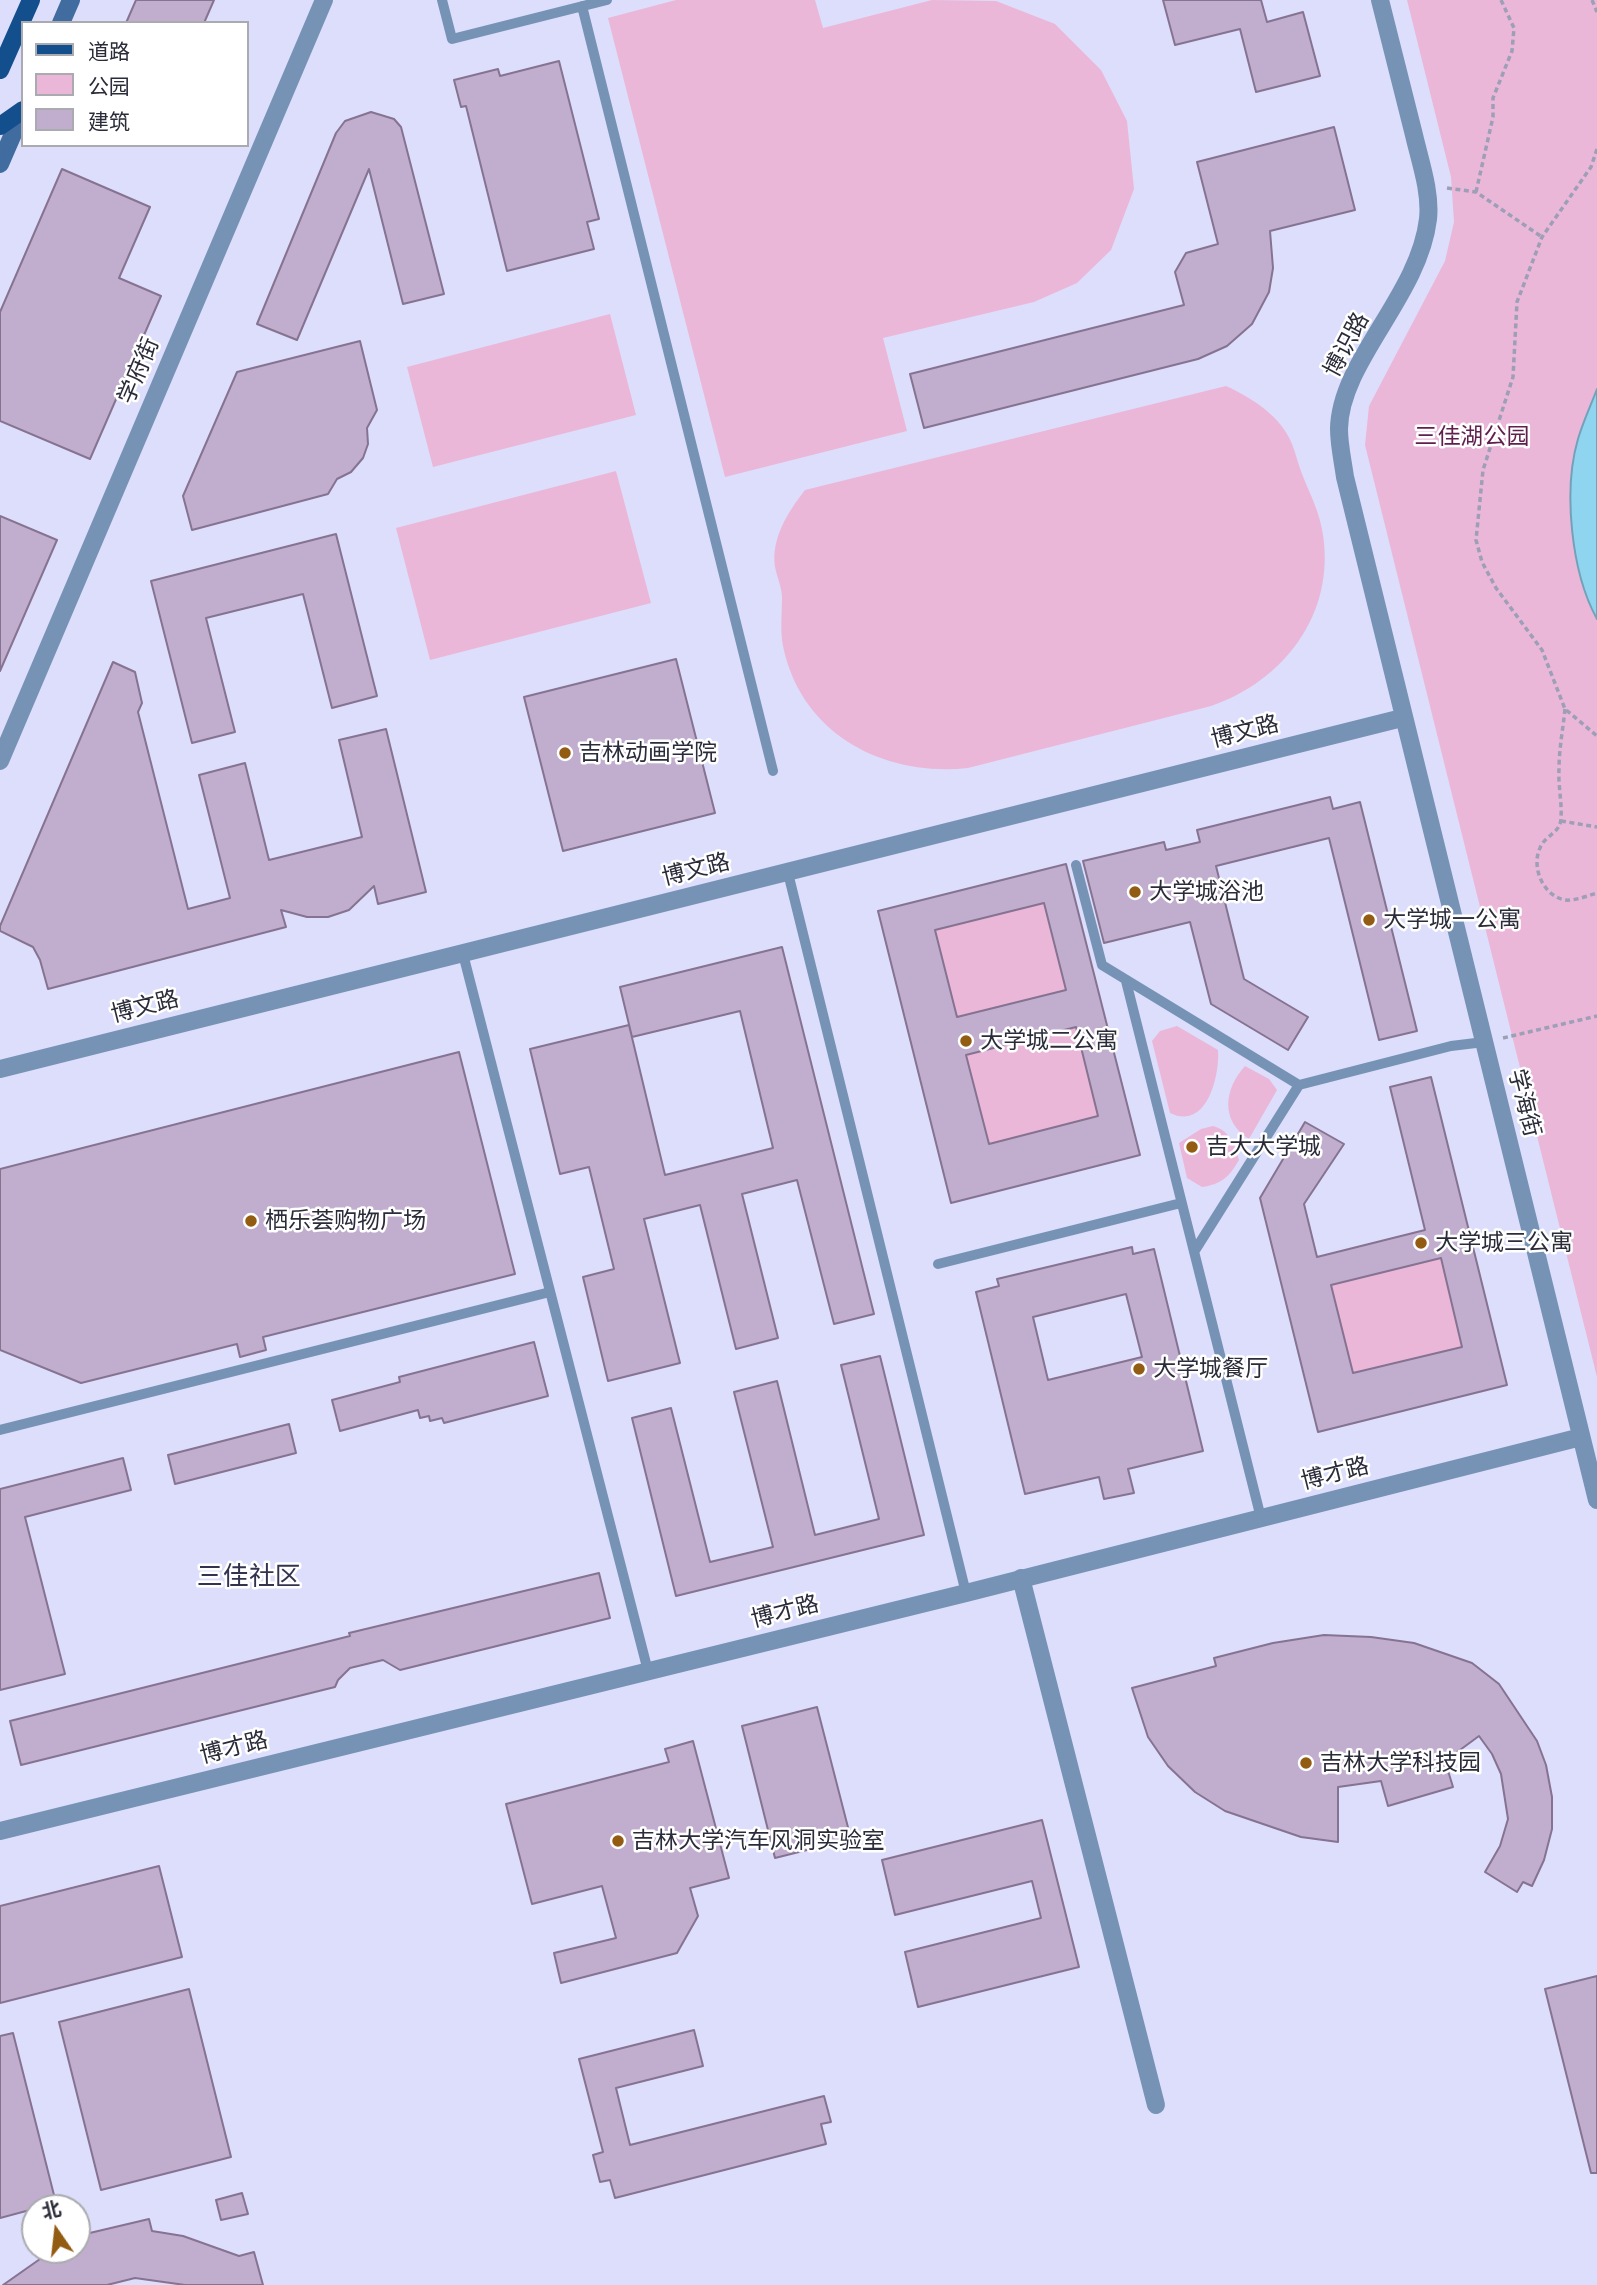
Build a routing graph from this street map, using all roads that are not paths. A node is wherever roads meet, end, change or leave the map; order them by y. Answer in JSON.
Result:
{"nodes":[{"id":1,"x":31,"y":0,"type":"edge"},
{"id":2,"x":71,"y":0,"type":"edge"},
{"id":3,"x":324,"y":0,"type":"edge"},
{"id":4,"x":442,"y":0,"type":"edge"},
{"id":5,"x":607,"y":0,"type":"edge"},
{"id":6,"x":1380,"y":0,"type":"edge"},
{"id":7,"x":582,"y":6,"type":"junction"},
{"id":8,"x":22,"y":21,"type":"edge"},
{"id":9,"x":62,"y":21,"type":"edge"},
{"id":10,"x":21,"y":23,"type":"edge"},
{"id":11,"x":0,"y":70,"type":"edge"},
{"id":12,"x":21,"y":111,"type":"edge"},
{"id":13,"x":21,"y":115,"type":"edge"},
{"id":14,"x":0,"y":126,"type":"edge"},
{"id":15,"x":0,"y":164,"type":"edge"},
{"id":16,"x":1402,"y":718,"type":"junction"},
{"id":17,"x":0,"y":761,"type":"edge"},
{"id":18,"x":773,"y":771,"type":"dead end"},
{"id":19,"x":1076,"y":865,"type":"dead end"},
{"id":20,"x":788,"y":873,"type":"junction"},
{"id":21,"x":463,"y":954,"type":"junction"},
{"id":22,"x":1126,"y":981,"type":"junction"},
{"id":23,"x":1484,"y":1042,"type":"junction"},
{"id":24,"x":0,"y":1069,"type":"edge"},
{"id":25,"x":1298,"y":1085,"type":"junction"},
{"id":26,"x":1181,"y":1203,"type":"junction"},
{"id":27,"x":1194,"y":1252,"type":"junction"},
{"id":28,"x":938,"y":1264,"type":"dead end"},
{"id":29,"x":550,"y":1292,"type":"junction"},
{"id":30,"x":0,"y":1430,"type":"edge"},
{"id":31,"x":1581,"y":1437,"type":"junction"},
{"id":32,"x":1597,"y":1500,"type":"edge"},
{"id":33,"x":1261,"y":1518,"type":"junction"},
{"id":34,"x":1021,"y":1578,"type":"junction"},
{"id":35,"x":966,"y":1593,"type":"junction"},
{"id":36,"x":648,"y":1671,"type":"junction"},
{"id":37,"x":0,"y":1831,"type":"edge"},
{"id":38,"x":1156,"y":2105,"type":"dead end"}],
"edges":[{"from":1,"to":8,"type":"main road"},
{"from":2,"to":9,"type":"main road"},
{"from":3,"to":17,"type":"street","name":"学府街"},
{"from":4,"to":7,"type":"lane"},
{"from":5,"to":7,"type":"lane"},
{"from":6,"to":16,"type":"street","name":"博识路"},
{"from":7,"to":18,"type":"lane"},
{"from":10,"to":11,"type":"main road"},
{"from":12,"to":14,"type":"main road"},
{"from":13,"to":15,"type":"main road"},
{"from":16,"to":20,"type":"street","name":"博文路"},
{"from":16,"to":23,"type":"street","name":"学海街"},
{"from":19,"to":22,"type":"lane"},
{"from":20,"to":21,"type":"street","name":"博文路"},
{"from":20,"to":35,"type":"lane"},
{"from":21,"to":24,"type":"street","name":"博文路"},
{"from":21,"to":29,"type":"lane"},
{"from":22,"to":25,"type":"lane"},
{"from":22,"to":26,"type":"lane"},
{"from":23,"to":25,"type":"lane"},
{"from":23,"to":31,"type":"street","name":"学海街"},
{"from":25,"to":27,"type":"lane"},
{"from":26,"to":27,"type":"lane"},
{"from":26,"to":28,"type":"lane"},
{"from":27,"to":33,"type":"lane"},
{"from":29,"to":30,"type":"lane"},
{"from":29,"to":36,"type":"lane"},
{"from":31,"to":32,"type":"street","name":"学海街"},
{"from":31,"to":33,"type":"street","name":"博才路"},
{"from":33,"to":34,"type":"street","name":"博才路"},
{"from":34,"to":35,"type":"street","name":"博才路"},
{"from":34,"to":38,"type":"street"},
{"from":35,"to":36,"type":"street","name":"博才路"},
{"from":36,"to":37,"type":"street","name":"博才路"}]}
